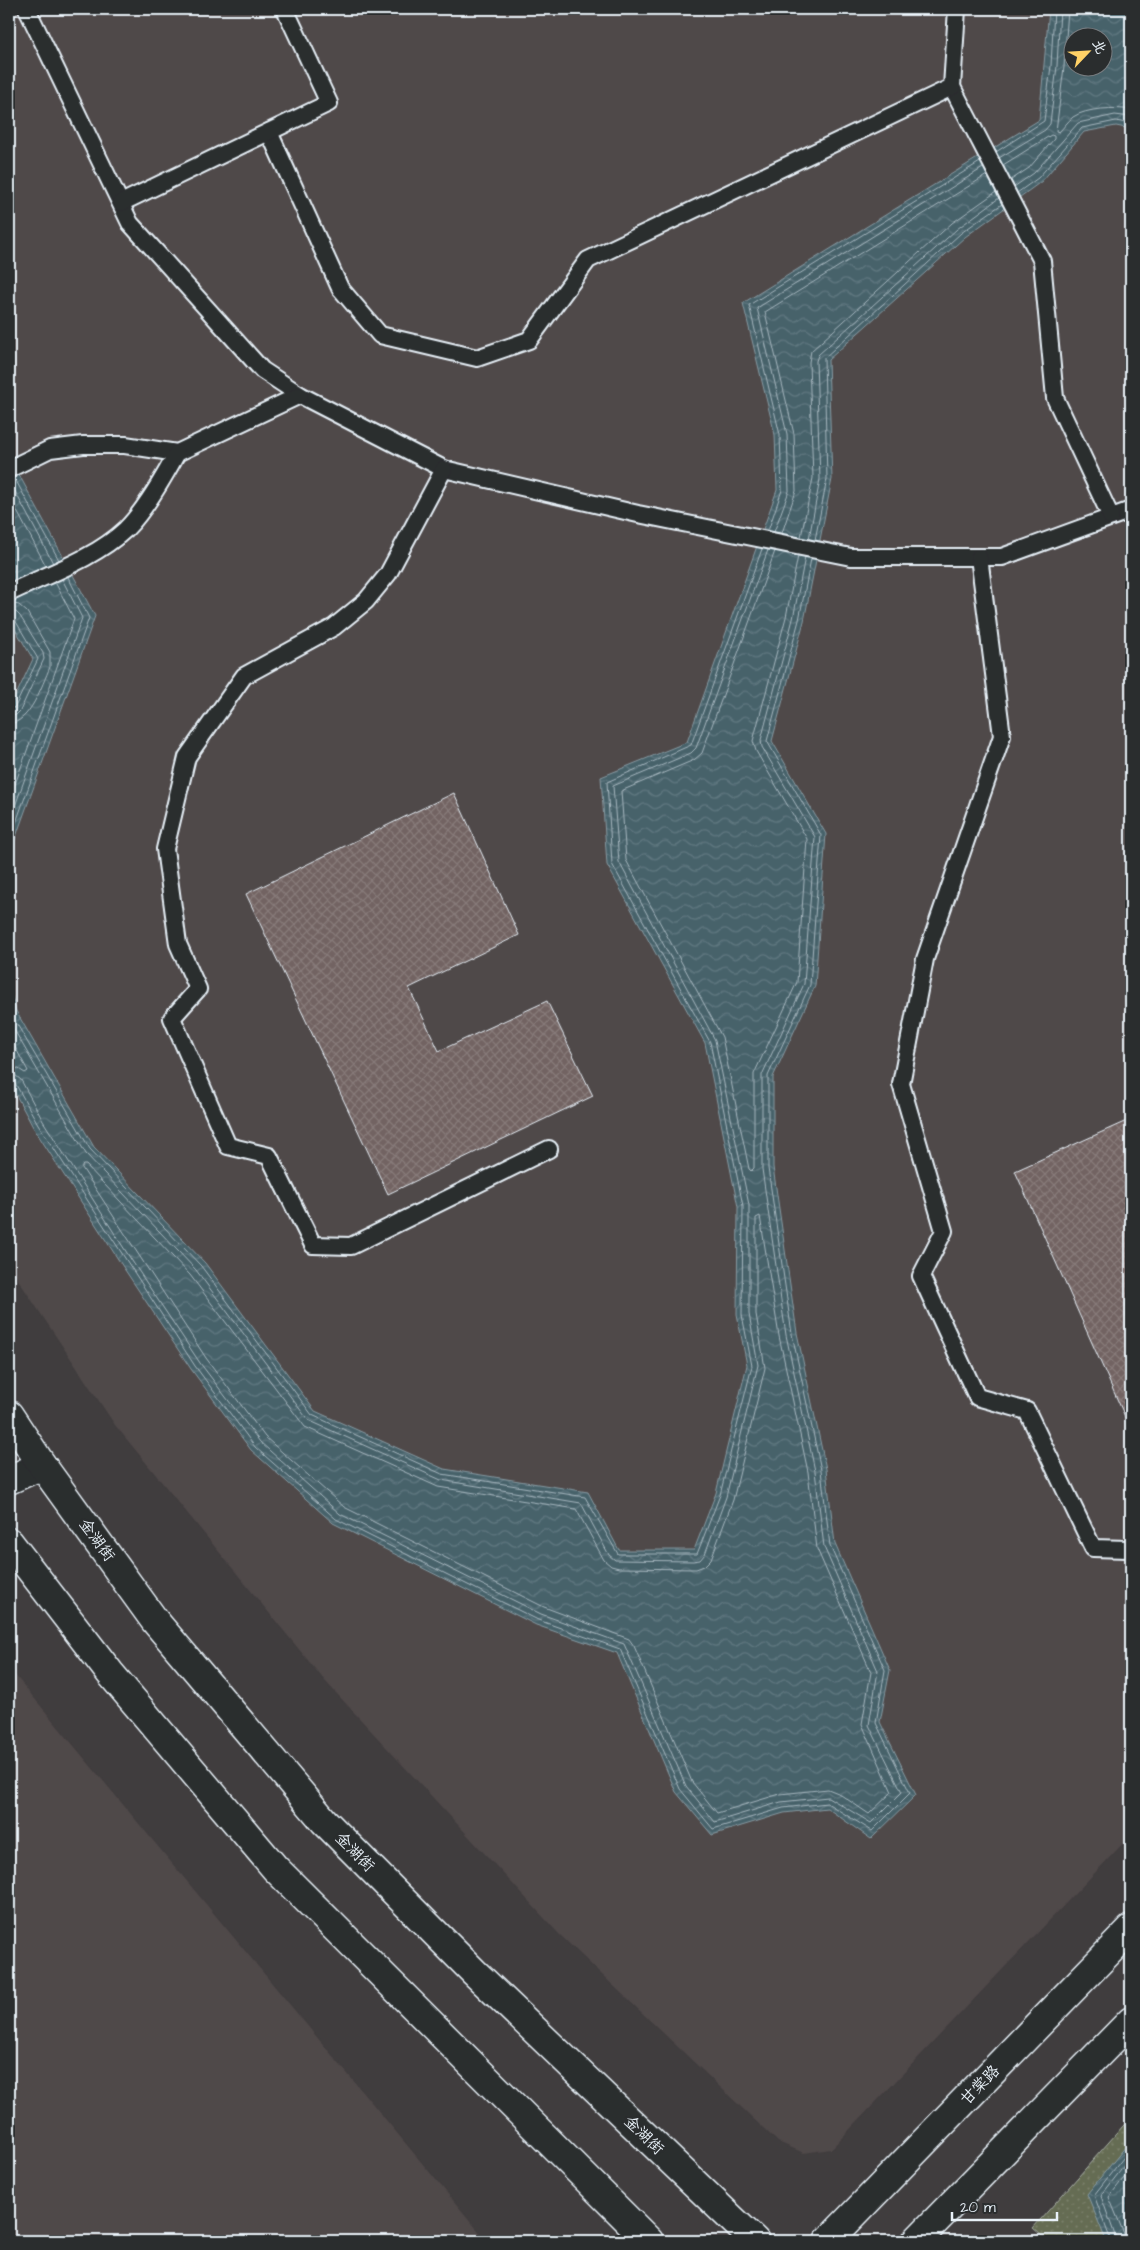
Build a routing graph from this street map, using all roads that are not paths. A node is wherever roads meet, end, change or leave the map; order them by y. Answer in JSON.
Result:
{"nodes":[{"id":1,"x":27,"y":9,"type":"edge"},
{"id":2,"x":286,"y":9,"type":"edge"},
{"id":3,"x":957,"y":9,"type":"edge"},
{"id":4,"x":952,"y":87,"type":"junction"},
{"id":5,"x":270,"y":132,"type":"junction"},
{"id":6,"x":120,"y":203,"type":"junction"},
{"id":7,"x":300,"y":395,"type":"junction"},
{"id":8,"x":178,"y":453,"type":"junction"},
{"id":9,"x":9,"y":469,"type":"edge"},
{"id":10,"x":444,"y":469,"type":"junction"},
{"id":11,"x":1131,"y":510,"type":"edge"},
{"id":12,"x":1111,"y":517,"type":"junction"},
{"id":13,"x":979,"y":557,"type":"junction"},
{"id":14,"x":9,"y":593,"type":"edge"},
{"id":15,"x":549,"y":1149,"type":"dead end"},
{"id":16,"x":9,"y":1415,"type":"edge"},
{"id":17,"x":42,"y":1465,"type":"junction"},
{"id":18,"x":9,"y":1480,"type":"edge"},
{"id":19,"x":9,"y":1542,"type":"edge"},
{"id":20,"x":1131,"y":1548,"type":"edge"},
{"id":21,"x":1131,"y":1929,"type":"edge"},
{"id":22,"x":1131,"y":2021,"type":"edge"},
{"id":23,"x":648,"y":2241,"type":"edge"},
{"id":24,"x":755,"y":2241,"type":"edge"},
{"id":25,"x":828,"y":2241,"type":"edge"},
{"id":26,"x":916,"y":2241,"type":"edge"}],
"edges":[{"from":1,"to":6,"type":"lane"},
{"from":2,"to":5,"type":"lane"},
{"from":3,"to":4,"type":"lane"},
{"from":4,"to":5,"type":"lane"},
{"from":4,"to":12,"type":"lane"},
{"from":5,"to":6,"type":"lane"},
{"from":6,"to":7,"type":"lane"},
{"from":7,"to":8,"type":"lane"},
{"from":7,"to":10,"type":"lane"},
{"from":8,"to":9,"type":"lane"},
{"from":8,"to":14,"type":"lane"},
{"from":10,"to":13,"type":"lane"},
{"from":10,"to":15,"type":"lane"},
{"from":11,"to":12,"type":"lane"},
{"from":12,"to":13,"type":"lane"},
{"from":13,"to":20,"type":"lane"},
{"from":16,"to":17,"type":"main road","name":"金湖街"},
{"from":17,"to":18,"type":"main road"},
{"from":17,"to":24,"type":"main road","name":"金湖街"},
{"from":19,"to":23,"type":"main road"},
{"from":21,"to":25,"type":"main road","name":"甘棠路"},
{"from":22,"to":26,"type":"main road"}]}
